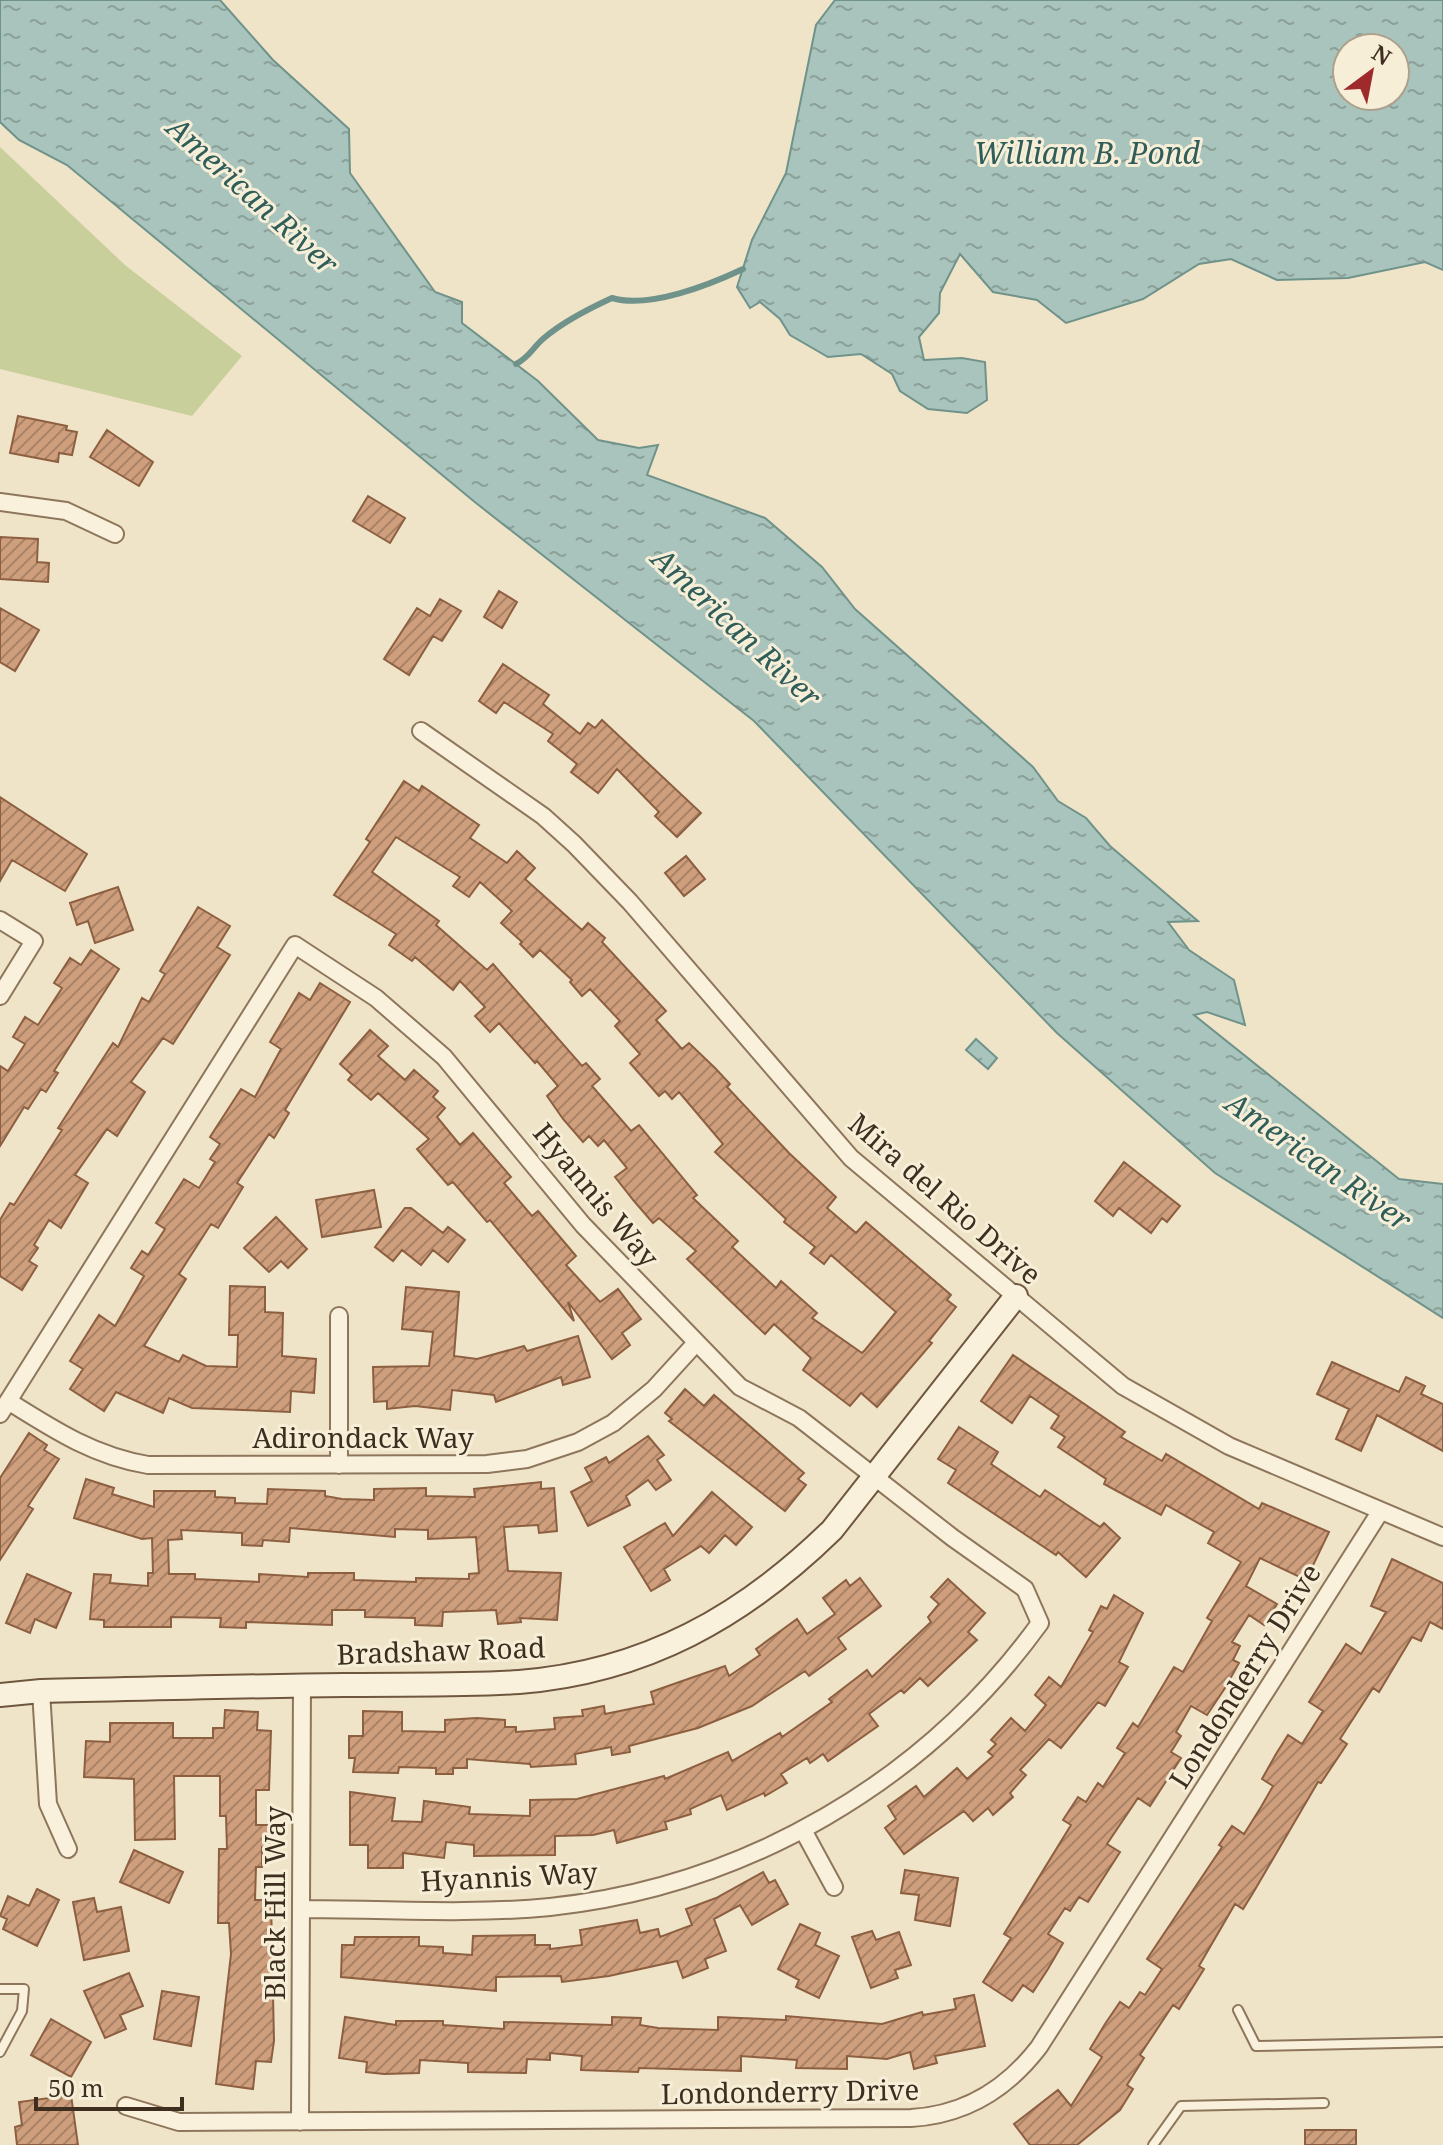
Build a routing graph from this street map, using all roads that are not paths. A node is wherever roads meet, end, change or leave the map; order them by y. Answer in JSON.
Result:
{"nodes":[{"id":1,"x":0,"y":502,"type":"edge"},
{"id":2,"x":115,"y":534,"type":"dead end"},
{"id":3,"x":421,"y":731,"type":"dead end"},
{"id":4,"x":0,"y":920,"type":"edge"},
{"id":5,"x":0,"y":996,"type":"edge"},
{"id":6,"x":1016,"y":1296,"type":"junction"},
{"id":7,"x":339,"y":1316,"type":"dead end"},
{"id":8,"x":695,"y":1344,"type":"junction"},
{"id":9,"x":4,"y":1408,"type":"edge"},
{"id":10,"x":339,"y":1465,"type":"junction"},
{"id":11,"x":875,"y":1478,"type":"junction"},
{"id":12,"x":1380,"y":1512,"type":"junction"},
{"id":13,"x":1443,"y":1537,"type":"edge"},
{"id":14,"x":302,"y":1685,"type":"junction"},
{"id":15,"x":41,"y":1691,"type":"junction"},
{"id":16,"x":0,"y":1695,"type":"edge"},
{"id":17,"x":803,"y":1830,"type":"junction"},
{"id":18,"x":68,"y":1849,"type":"dead end"},
{"id":19,"x":834,"y":1887,"type":"dead end"},
{"id":20,"x":301,"y":1909,"type":"junction"},
{"id":21,"x":0,"y":1989,"type":"edge"},
{"id":22,"x":1238,"y":2010,"type":"dead end"},
{"id":23,"x":1443,"y":2042,"type":"edge"},
{"id":24,"x":0,"y":2052,"type":"edge"},
{"id":25,"x":1324,"y":2103,"type":"dead end"},
{"id":26,"x":126,"y":2106,"type":"dead end"},
{"id":27,"x":300,"y":2122,"type":"junction"},
{"id":28,"x":1153,"y":2145,"type":"edge"}],
"edges":[{"from":1,"to":2,"type":"street"},
{"from":3,"to":6,"type":"street","name":"Mira del Rio Drive"},
{"from":4,"to":5,"type":"street"},
{"from":6,"to":11,"type":"street","name":"Bradshaw Road"},
{"from":6,"to":12,"type":"street","name":"Mira del Rio Drive"},
{"from":7,"to":10,"type":"street"},
{"from":8,"to":9,"type":"street","name":"Hyannis Way"},
{"from":8,"to":10,"type":"street","name":"Adirondack Way"},
{"from":8,"to":11,"type":"street","name":"Hyannis Way"},
{"from":9,"to":10,"type":"street","name":"Adirondack Way"},
{"from":11,"to":14,"type":"street","name":"Bradshaw Road"},
{"from":11,"to":17,"type":"street","name":"Hyannis Way"},
{"from":12,"to":13,"type":"street","name":"Mira del Rio Drive"},
{"from":12,"to":27,"type":"street","name":"Londonderry Drive"},
{"from":14,"to":15,"type":"street","name":"Bradshaw Road"},
{"from":14,"to":20,"type":"street","name":"Black Hill Way"},
{"from":15,"to":16,"type":"street","name":"Bradshaw Road"},
{"from":15,"to":18,"type":"street"},
{"from":17,"to":19,"type":"street"},
{"from":17,"to":20,"type":"street","name":"Hyannis Way"},
{"from":20,"to":27,"type":"street","name":"Black Hill Way"},
{"from":21,"to":24,"type":"lane"},
{"from":22,"to":23,"type":"lane"},
{"from":25,"to":28,"type":"lane"},
{"from":26,"to":27,"type":"street","name":"Londonderry Drive"}]}
